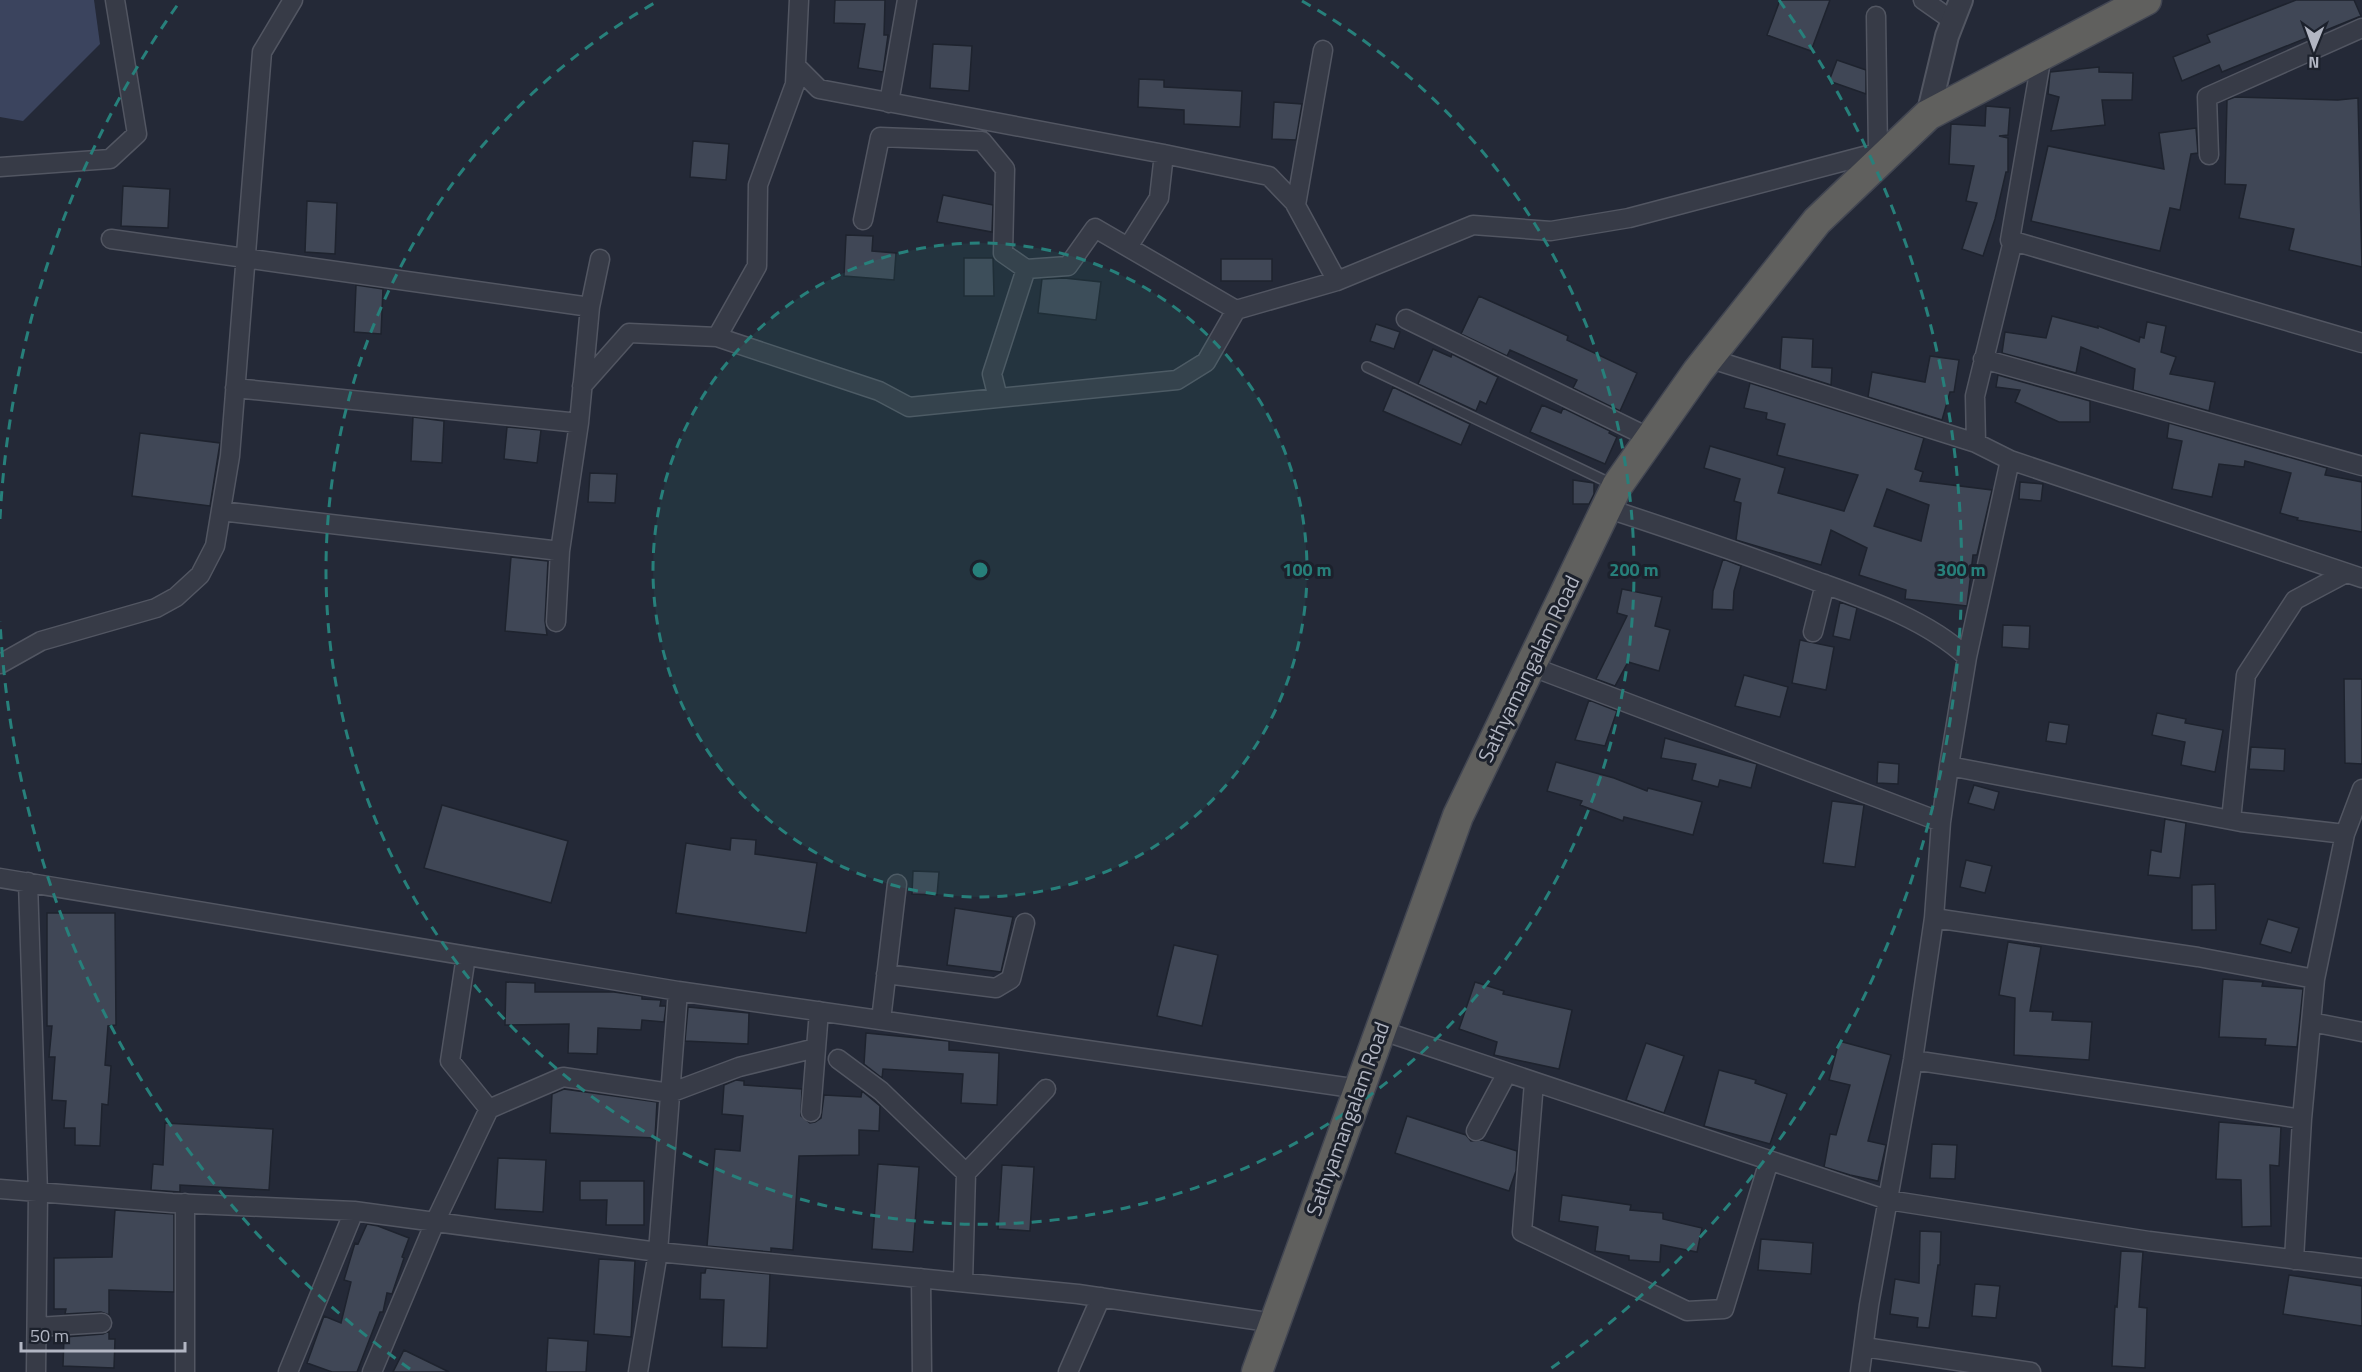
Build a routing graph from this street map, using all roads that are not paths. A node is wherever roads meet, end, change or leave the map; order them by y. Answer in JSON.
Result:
{"nodes":[{"id":1,"x":115,"y":0,"type":"edge"},
{"id":2,"x":293,"y":0,"type":"edge"},
{"id":3,"x":799,"y":0,"type":"edge"},
{"id":4,"x":907,"y":0,"type":"edge"},
{"id":5,"x":1923,"y":0,"type":"edge"},
{"id":6,"x":2146,"y":0,"type":"edge"},
{"id":7,"x":1957,"y":10,"type":"edge"},
{"id":8,"x":1876,"y":16,"type":"dead end"},
{"id":9,"x":2362,"y":28,"type":"edge"},
{"id":10,"x":1323,"y":50,"type":"dead end"},
{"id":11,"x":2043,"y":55,"type":"junction"},
{"id":12,"x":796,"y":66,"type":"junction"},
{"id":13,"x":889,"y":102,"type":"junction"},
{"id":14,"x":1928,"y":115,"type":"junction"},
{"id":15,"x":1885,"y":150,"type":"junction"},
{"id":16,"x":1164,"y":154,"type":"junction"},
{"id":17,"x":2209,"y":154,"type":"dead end"},
{"id":18,"x":0,"y":167,"type":"edge"},
{"id":19,"x":1296,"y":205,"type":"junction"},
{"id":20,"x":863,"y":220,"type":"dead end"},
{"id":21,"x":111,"y":239,"type":"dead end"},
{"id":22,"x":2010,"y":240,"type":"junction"},
{"id":23,"x":1128,"y":248,"type":"junction"},
{"id":24,"x":244,"y":258,"type":"junction"},
{"id":25,"x":600,"y":259,"type":"dead end"},
{"id":26,"x":1026,"y":269,"type":"junction"},
{"id":27,"x":1337,"y":281,"type":"junction"},
{"id":28,"x":590,"y":307,"type":"junction"},
{"id":29,"x":1236,"y":310,"type":"junction"},
{"id":30,"x":1406,"y":319,"type":"dead end"},
{"id":31,"x":717,"y":337,"type":"junction"},
{"id":32,"x":2362,"y":342,"type":"edge"},
{"id":33,"x":1708,"y":358,"type":"junction"},
{"id":34,"x":1983,"y":359,"type":"junction"},
{"id":35,"x":1367,"y":367,"type":"dead end"},
{"id":36,"x":582,"y":386,"type":"junction"},
{"id":37,"x":235,"y":388,"type":"junction"},
{"id":38,"x":998,"y":398,"type":"junction"},
{"id":39,"x":579,"y":423,"type":"junction"},
{"id":40,"x":1650,"y":438,"type":"junction"},
{"id":41,"x":1976,"y":443,"type":"junction"},
{"id":42,"x":2010,"y":460,"type":"junction"},
{"id":43,"x":2362,"y":466,"type":"edge"},
{"id":44,"x":1611,"y":497,"type":"junction"},
{"id":45,"x":221,"y":511,"type":"junction"},
{"id":46,"x":560,"y":551,"type":"junction"},
{"id":47,"x":2354,"y":576,"type":"edge"},
{"id":48,"x":1825,"y":584,"type":"junction"},
{"id":49,"x":556,"y":622,"type":"dead end"},
{"id":50,"x":1813,"y":632,"type":"dead end"},
{"id":51,"x":1967,"y":657,"type":"junction"},
{"id":52,"x":0,"y":664,"type":"edge"},
{"id":53,"x":1530,"y":666,"type":"junction"},
{"id":54,"x":1949,"y":766,"type":"junction"},
{"id":55,"x":2362,"y":789,"type":"edge"},
{"id":56,"x":2231,"y":820,"type":"junction"},
{"id":57,"x":1941,"y":822,"type":"junction"},
{"id":58,"x":2345,"y":834,"type":"junction"},
{"id":59,"x":0,"y":878,"type":"edge"},
{"id":60,"x":28,"y":882,"type":"junction"},
{"id":61,"x":897,"y":884,"type":"dead end"},
{"id":62,"x":1935,"y":918,"type":"junction"},
{"id":63,"x":1025,"y":923,"type":"dead end"},
{"id":64,"x":466,"y":956,"type":"junction"},
{"id":65,"x":886,"y":974,"type":"junction"},
{"id":66,"x":2315,"y":979,"type":"junction"},
{"id":67,"x":678,"y":991,"type":"junction"},
{"id":68,"x":819,"y":1011,"type":"junction"},
{"id":69,"x":880,"y":1020,"type":"junction"},
{"id":70,"x":2311,"y":1022,"type":"junction"},
{"id":71,"x":1380,"y":1030,"type":"junction"},
{"id":72,"x":2362,"y":1032,"type":"edge"},
{"id":73,"x":816,"y":1048,"type":"junction"},
{"id":74,"x":838,"y":1059,"type":"dead end"},
{"id":75,"x":1913,"y":1060,"type":"junction"},
{"id":76,"x":1507,"y":1072,"type":"junction"},
{"id":77,"x":1534,"y":1082,"type":"junction"},
{"id":78,"x":1046,"y":1089,"type":"dead end"},
{"id":79,"x":1359,"y":1089,"type":"junction"},
{"id":80,"x":670,"y":1093,"type":"junction"},
{"id":81,"x":489,"y":1109,"type":"junction"},
{"id":82,"x":811,"y":1112,"type":"dead end"},
{"id":83,"x":2302,"y":1119,"type":"junction"},
{"id":84,"x":1476,"y":1131,"type":"dead end"},
{"id":85,"x":1769,"y":1161,"type":"junction"},
{"id":86,"x":966,"y":1173,"type":"junction"},
{"id":87,"x":0,"y":1189,"type":"edge"},
{"id":88,"x":38,"y":1193,"type":"junction"},
{"id":89,"x":1888,"y":1200,"type":"junction"},
{"id":90,"x":185,"y":1203,"type":"junction"},
{"id":91,"x":354,"y":1210,"type":"junction"},
{"id":92,"x":435,"y":1222,"type":"junction"},
{"id":93,"x":658,"y":1252,"type":"junction"},
{"id":94,"x":2295,"y":1260,"type":"junction"},
{"id":95,"x":2362,"y":1268,"type":"edge"},
{"id":96,"x":921,"y":1278,"type":"junction"},
{"id":97,"x":963,"y":1282,"type":"junction"},
{"id":98,"x":1101,"y":1297,"type":"junction"},
{"id":99,"x":102,"y":1323,"type":"dead end"},
{"id":100,"x":1275,"y":1323,"type":"junction"},
{"id":101,"x":37,"y":1327,"type":"junction"},
{"id":102,"x":1864,"y":1347,"type":"junction"},
{"id":103,"x":36,"y":1372,"type":"edge"},
{"id":104,"x":185,"y":1372,"type":"edge"},
{"id":105,"x":288,"y":1372,"type":"edge"},
{"id":106,"x":372,"y":1372,"type":"edge"},
{"id":107,"x":638,"y":1372,"type":"edge"},
{"id":108,"x":922,"y":1372,"type":"edge"},
{"id":109,"x":1068,"y":1372,"type":"edge"},
{"id":110,"x":1257,"y":1372,"type":"edge"},
{"id":111,"x":1860,"y":1372,"type":"edge"},
{"id":112,"x":2031,"y":1372,"type":"edge"}],
"edges":[{"from":1,"to":18,"type":"street"},
{"from":2,"to":24,"type":"street"},
{"from":3,"to":12,"type":"street"},
{"from":4,"to":13,"type":"street"},
{"from":5,"to":7,"type":"street"},
{"from":6,"to":11,"type":"highway","name":"Sathyamangalam Road"},
{"from":7,"to":14,"type":"street"},
{"from":8,"to":15,"type":"street"},
{"from":9,"to":17,"type":"street"},
{"from":10,"to":19,"type":"street"},
{"from":11,"to":14,"type":"highway","name":"Sathyamangalam Road"},
{"from":11,"to":22,"type":"street"},
{"from":12,"to":13,"type":"street"},
{"from":12,"to":31,"type":"street"},
{"from":13,"to":16,"type":"street"},
{"from":14,"to":15,"type":"highway","name":"Sathyamangalam Road"},
{"from":15,"to":27,"type":"street"},
{"from":15,"to":33,"type":"highway","name":"Sathyamangalam Road"},
{"from":16,"to":19,"type":"street"},
{"from":16,"to":23,"type":"street"},
{"from":19,"to":27,"type":"street"},
{"from":20,"to":26,"type":"street"},
{"from":21,"to":24,"type":"street"},
{"from":22,"to":32,"type":"street"},
{"from":22,"to":34,"type":"street"},
{"from":23,"to":26,"type":"street"},
{"from":23,"to":29,"type":"street"},
{"from":24,"to":28,"type":"street"},
{"from":24,"to":37,"type":"street"},
{"from":25,"to":28,"type":"street"},
{"from":26,"to":38,"type":"street"},
{"from":27,"to":29,"type":"street"},
{"from":28,"to":36,"type":"street"},
{"from":29,"to":38,"type":"street"},
{"from":30,"to":40,"type":"street"},
{"from":31,"to":36,"type":"street"},
{"from":31,"to":38,"type":"street"},
{"from":33,"to":40,"type":"highway","name":"Sathyamangalam Road"},
{"from":33,"to":41,"type":"street"},
{"from":34,"to":41,"type":"street"},
{"from":34,"to":43,"type":"street"},
{"from":35,"to":44,"type":"lane"},
{"from":36,"to":39,"type":"street"},
{"from":37,"to":39,"type":"street"},
{"from":37,"to":45,"type":"street"},
{"from":39,"to":46,"type":"street"},
{"from":40,"to":44,"type":"highway","name":"Sathyamangalam Road"},
{"from":41,"to":42,"type":"street"},
{"from":42,"to":47,"type":"street"},
{"from":42,"to":51,"type":"street"},
{"from":44,"to":48,"type":"street"},
{"from":44,"to":53,"type":"highway","name":"Sathyamangalam Road"},
{"from":45,"to":46,"type":"street"},
{"from":45,"to":52,"type":"street"},
{"from":46,"to":49,"type":"street"},
{"from":47,"to":56,"type":"street"},
{"from":48,"to":50,"type":"street"},
{"from":48,"to":51,"type":"street"},
{"from":51,"to":54,"type":"street"},
{"from":53,"to":57,"type":"street"},
{"from":53,"to":71,"type":"highway","name":"Sathyamangalam Road"},
{"from":54,"to":56,"type":"street"},
{"from":54,"to":57,"type":"street"},
{"from":55,"to":58,"type":"street"},
{"from":56,"to":58,"type":"street"},
{"from":57,"to":62,"type":"street"},
{"from":58,"to":66,"type":"street"},
{"from":59,"to":60,"type":"street"},
{"from":60,"to":64,"type":"street"},
{"from":60,"to":88,"type":"street"},
{"from":61,"to":65,"type":"street"},
{"from":62,"to":66,"type":"street"},
{"from":62,"to":75,"type":"street"},
{"from":63,"to":65,"type":"street"},
{"from":64,"to":67,"type":"street"},
{"from":64,"to":81,"type":"street"},
{"from":65,"to":69,"type":"street"},
{"from":66,"to":70,"type":"street"},
{"from":67,"to":68,"type":"street"},
{"from":67,"to":80,"type":"street"},
{"from":68,"to":69,"type":"street"},
{"from":68,"to":73,"type":"street"},
{"from":69,"to":79,"type":"street"},
{"from":70,"to":72,"type":"street"},
{"from":70,"to":83,"type":"street"},
{"from":71,"to":76,"type":"street"},
{"from":71,"to":79,"type":"highway","name":"Sathyamangalam Road"},
{"from":73,"to":80,"type":"street"},
{"from":73,"to":82,"type":"street"},
{"from":74,"to":86,"type":"street"},
{"from":75,"to":83,"type":"street"},
{"from":75,"to":89,"type":"street"},
{"from":76,"to":77,"type":"street"},
{"from":76,"to":84,"type":"street"},
{"from":77,"to":85,"type":"street"},
{"from":77,"to":85,"type":"street"},
{"from":78,"to":86,"type":"street"},
{"from":79,"to":100,"type":"highway","name":"Sathyamangalam Road"},
{"from":80,"to":81,"type":"street"},
{"from":80,"to":93,"type":"street"},
{"from":81,"to":92,"type":"street"},
{"from":83,"to":94,"type":"street"},
{"from":85,"to":89,"type":"street"},
{"from":86,"to":97,"type":"street"},
{"from":87,"to":88,"type":"street"},
{"from":88,"to":90,"type":"street"},
{"from":88,"to":101,"type":"street"},
{"from":89,"to":94,"type":"street"},
{"from":89,"to":102,"type":"street"},
{"from":90,"to":91,"type":"street"},
{"from":90,"to":104,"type":"street"},
{"from":91,"to":92,"type":"street"},
{"from":91,"to":105,"type":"street"},
{"from":92,"to":93,"type":"street"},
{"from":92,"to":106,"type":"street"},
{"from":93,"to":96,"type":"street"},
{"from":93,"to":107,"type":"street"},
{"from":94,"to":95,"type":"street"},
{"from":96,"to":97,"type":"street"},
{"from":96,"to":108,"type":"street"},
{"from":97,"to":98,"type":"street"},
{"from":98,"to":100,"type":"street"},
{"from":98,"to":109,"type":"street"},
{"from":99,"to":101,"type":"street"},
{"from":100,"to":110,"type":"highway","name":"Sathyamangalam Road"},
{"from":101,"to":103,"type":"street"},
{"from":102,"to":111,"type":"street"},
{"from":102,"to":112,"type":"street"}]}
